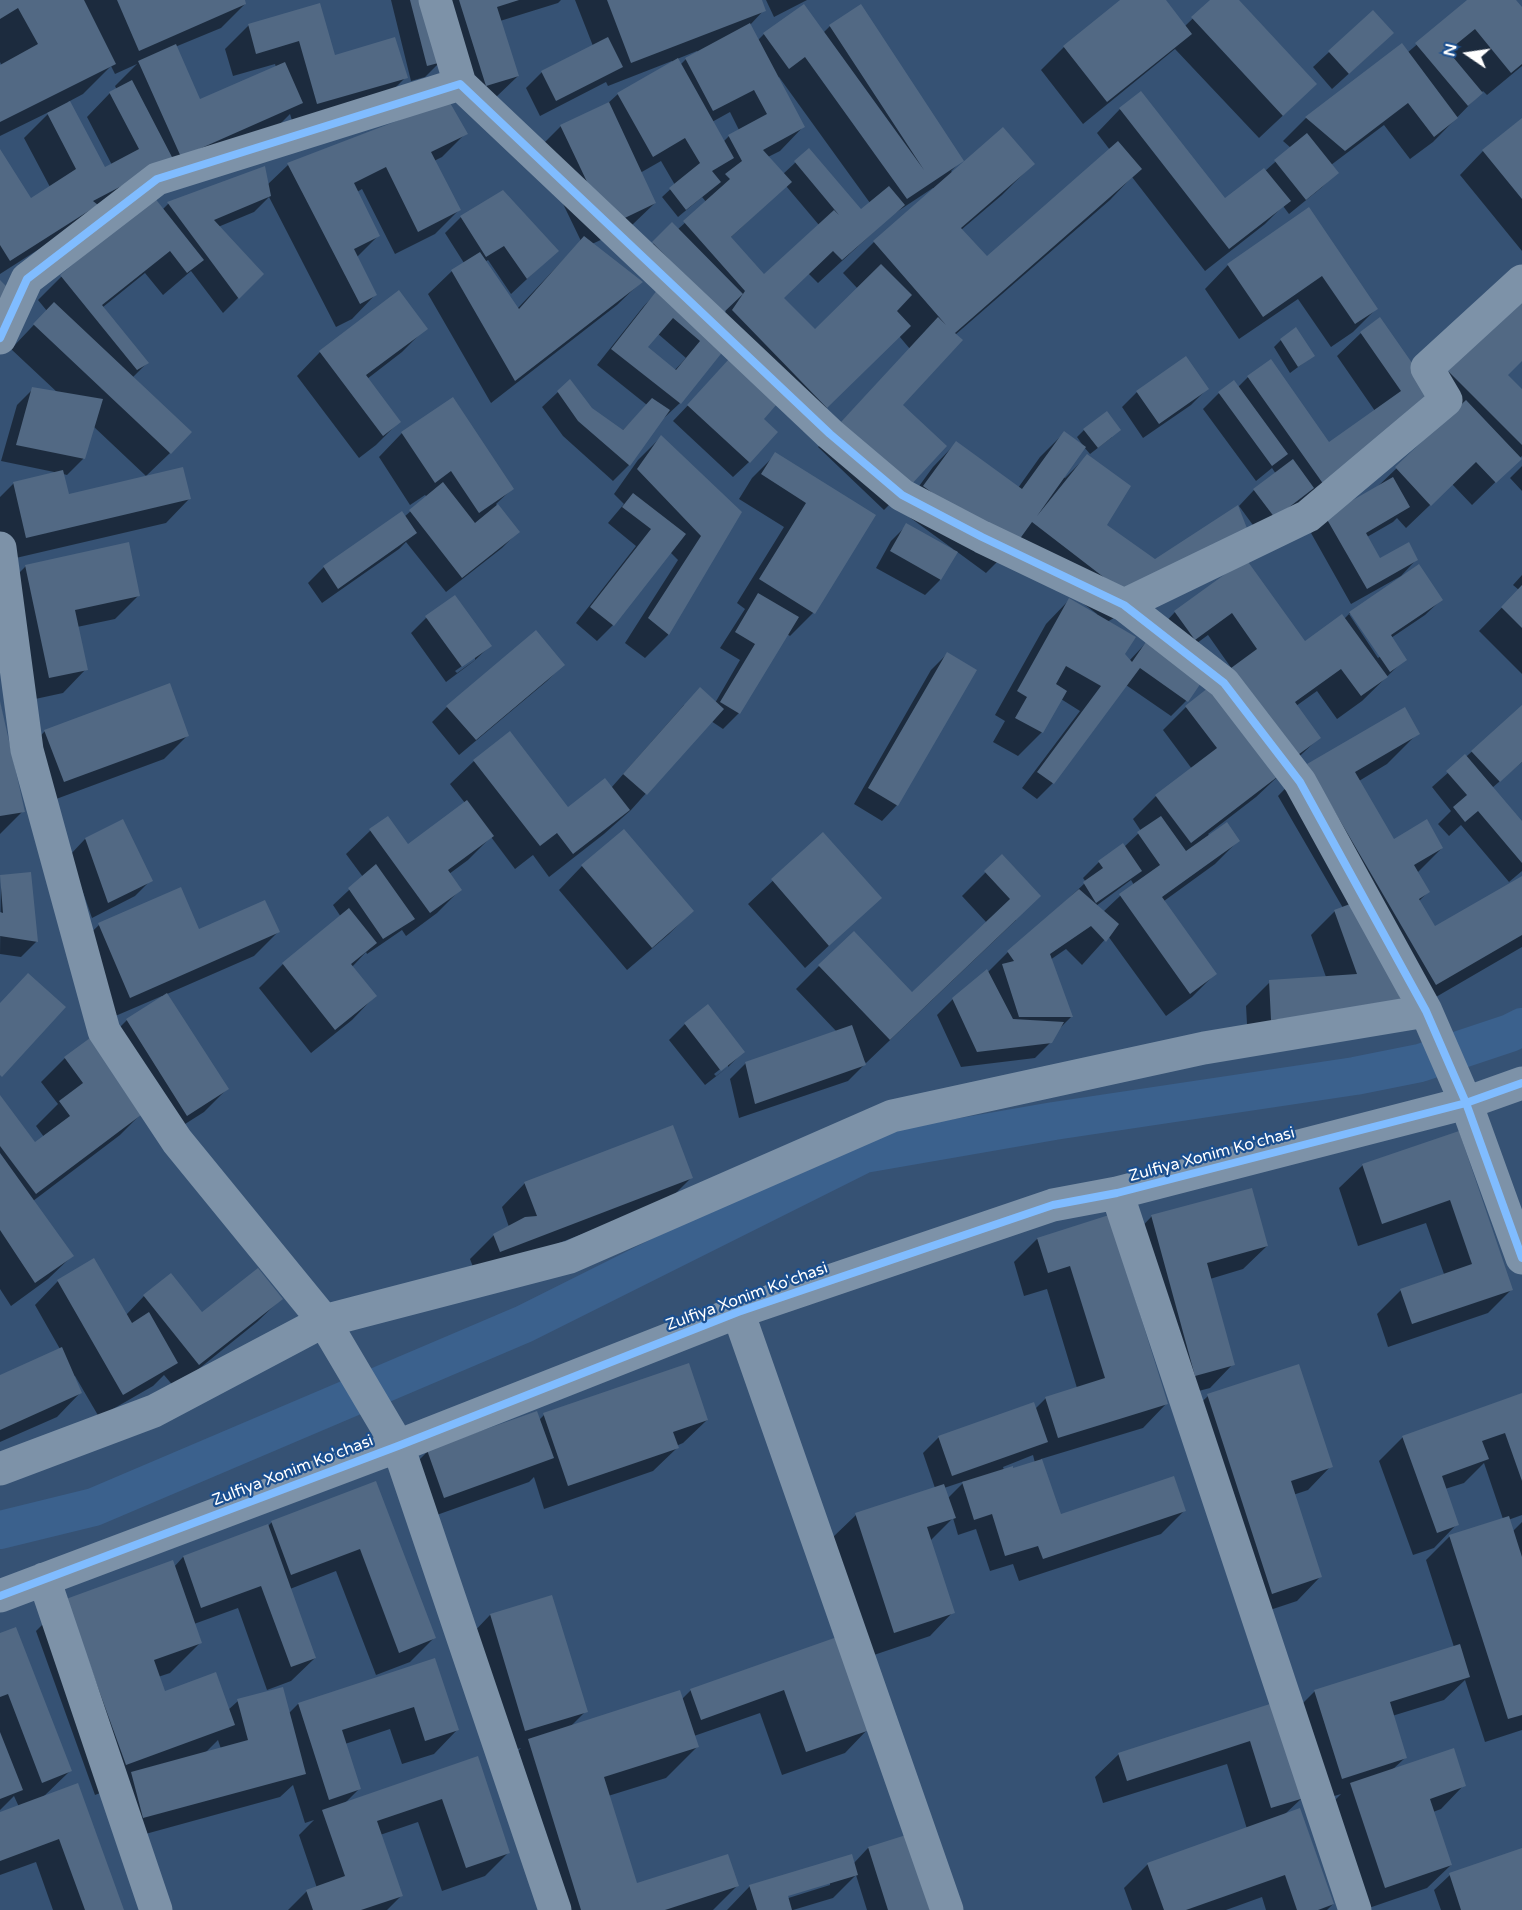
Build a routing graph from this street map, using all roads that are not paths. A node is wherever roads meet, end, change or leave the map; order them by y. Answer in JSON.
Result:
{"nodes":[{"id":1,"x":435,"y":0,"type":"edge"},
{"id":2,"x":460,"y":84,"type":"junction"},
{"id":3,"x":1522,"y":281,"type":"edge"},
{"id":4,"x":0,"y":338,"type":"edge"},
{"id":5,"x":0,"y":548,"type":"edge"},
{"id":6,"x":1124,"y":605,"type":"junction"},
{"id":7,"x":1432,"y":1023,"type":"junction"},
{"id":8,"x":1522,"y":1083,"type":"edge"},
{"id":9,"x":1463,"y":1095,"type":"junction"},
{"id":10,"x":1117,"y":1193,"type":"junction"},
{"id":11,"x":1522,"y":1258,"type":"edge"},
{"id":12,"x":738,"y":1312,"type":"junction"},
{"id":13,"x":331,"y":1333,"type":"junction"},
{"id":14,"x":391,"y":1435,"type":"junction"},
{"id":15,"x":0,"y":1468,"type":"edge"},
{"id":16,"x":44,"y":1579,"type":"junction"},
{"id":17,"x":0,"y":1596,"type":"edge"},
{"id":18,"x":156,"y":1910,"type":"edge"},
{"id":19,"x":555,"y":1910,"type":"edge"},
{"id":20,"x":947,"y":1910,"type":"edge"},
{"id":21,"x":1355,"y":1910,"type":"edge"}],
"edges":[{"from":1,"to":2,"type":"street"},
{"from":2,"to":4,"type":"street"},
{"from":2,"to":6,"type":"street"},
{"from":3,"to":6,"type":"street"},
{"from":5,"to":13,"type":"street"},
{"from":6,"to":7,"type":"street"},
{"from":7,"to":9,"type":"street"},
{"from":7,"to":13,"type":"street"},
{"from":8,"to":9,"type":"street","name":"Zulfiya Xonim Ko'chasi"},
{"from":9,"to":10,"type":"street","name":"Zulfiya Xonim Ko'chasi"},
{"from":9,"to":11,"type":"street"},
{"from":10,"to":12,"type":"street","name":"Zulfiya Xonim Ko'chasi"},
{"from":10,"to":21,"type":"street"},
{"from":12,"to":14,"type":"street","name":"Zulfiya Xonim Ko'chasi"},
{"from":12,"to":20,"type":"street"},
{"from":13,"to":14,"type":"street"},
{"from":13,"to":15,"type":"street"},
{"from":14,"to":16,"type":"street","name":"Zulfiya Xonim Ko'chasi"},
{"from":14,"to":19,"type":"street"},
{"from":16,"to":17,"type":"street","name":"Zulfiya Xonim Ko'chasi"},
{"from":16,"to":18,"type":"street"}]}
